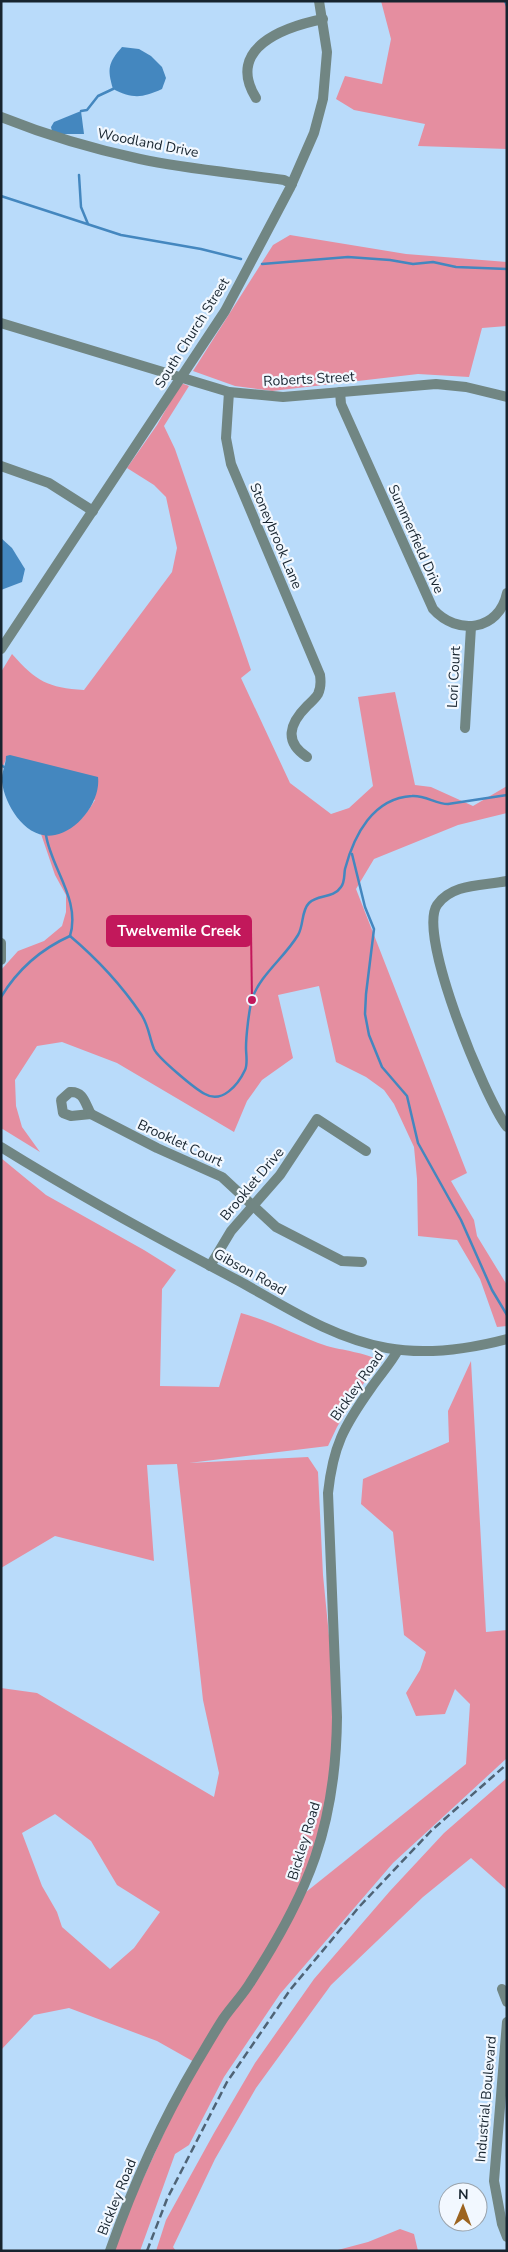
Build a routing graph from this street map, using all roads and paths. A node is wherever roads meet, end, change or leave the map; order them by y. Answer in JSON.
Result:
{"nodes":[{"id":1,"x":319,"y":1,"type":"edge"},
{"id":2,"x":323,"y":18,"type":"junction"},
{"id":3,"x":256,"y":98,"type":"dead end"},
{"id":4,"x":1,"y":117,"type":"edge"},
{"id":5,"x":292,"y":184,"type":"junction"},
{"id":6,"x":1,"y":323,"type":"edge"},
{"id":7,"x":180,"y":379,"type":"junction"},
{"id":8,"x":229,"y":392,"type":"junction"},
{"id":9,"x":340,"y":392,"type":"junction"},
{"id":10,"x":507,"y":397,"type":"edge"},
{"id":11,"x":1,"y":466,"type":"edge"},
{"id":12,"x":93,"y":511,"type":"junction"},
{"id":13,"x":507,"y":593,"type":"edge"},
{"id":14,"x":471,"y":627,"type":"junction"},
{"id":15,"x":3,"y":644,"type":"edge"},
{"id":16,"x":465,"y":728,"type":"dead end"},
{"id":17,"x":307,"y":757,"type":"dead end"},
{"id":18,"x":507,"y":881,"type":"edge"},
{"id":19,"x":1,"y":943,"type":"edge"},
{"id":20,"x":1,"y":960,"type":"edge"},
{"id":21,"x":91,"y":1114,"type":"dead end"},
{"id":22,"x":507,"y":1127,"type":"edge"},
{"id":23,"x":2,"y":1147,"type":"edge"},
{"id":24,"x":366,"y":1150,"type":"dead end"},
{"id":25,"x":252,"y":1205,"type":"junction"},
{"id":26,"x":362,"y":1262,"type":"dead end"},
{"id":27,"x":210,"y":1266,"type":"junction"},
{"id":28,"x":507,"y":1339,"type":"edge"},
{"id":29,"x":398,"y":1350,"type":"junction"},
{"id":30,"x":502,"y":1989,"type":"dead end"},
{"id":31,"x":507,"y":2002,"type":"edge"},
{"id":32,"x":507,"y":2022,"type":"edge"},
{"id":33,"x":507,"y":2237,"type":"edge"},
{"id":34,"x":110,"y":2251,"type":"edge"}],
"edges":[{"from":1,"to":2,"type":"street","name":"South Church Street"},
{"from":2,"to":3,"type":"street"},
{"from":2,"to":5,"type":"street","name":"South Church Street"},
{"from":4,"to":5,"type":"street","name":"Woodland Drive"},
{"from":5,"to":7,"type":"street","name":"South Church Street"},
{"from":6,"to":7,"type":"street","name":"Roberts Street"},
{"from":7,"to":8,"type":"street","name":"Roberts Street"},
{"from":7,"to":12,"type":"street","name":"South Church Street"},
{"from":8,"to":9,"type":"street","name":"Roberts Street"},
{"from":8,"to":17,"type":"street","name":"Stoneybrook Lane"},
{"from":9,"to":10,"type":"street","name":"Roberts Street"},
{"from":9,"to":14,"type":"street","name":"Summerfield Drive"},
{"from":11,"to":12,"type":"street"},
{"from":12,"to":15,"type":"street","name":"South Church Street"},
{"from":13,"to":14,"type":"street"},
{"from":14,"to":16,"type":"street","name":"Lori Court"},
{"from":18,"to":22,"type":"street"},
{"from":19,"to":20,"type":"street"},
{"from":21,"to":25,"type":"street","name":"Brooklet Court"},
{"from":23,"to":27,"type":"street","name":"Gibson Road"},
{"from":24,"to":25,"type":"street","name":"Brooklet Drive"},
{"from":25,"to":26,"type":"street","name":"Brooklet Court"},
{"from":25,"to":27,"type":"street","name":"Brooklet Drive"},
{"from":27,"to":29,"type":"street","name":"Gibson Road"},
{"from":28,"to":29,"type":"street","name":"Gibson Road"},
{"from":29,"to":34,"type":"street","name":"Bickley Road"},
{"from":30,"to":31,"type":"street"},
{"from":32,"to":33,"type":"street","name":"Industrial Boulevard"}]}
